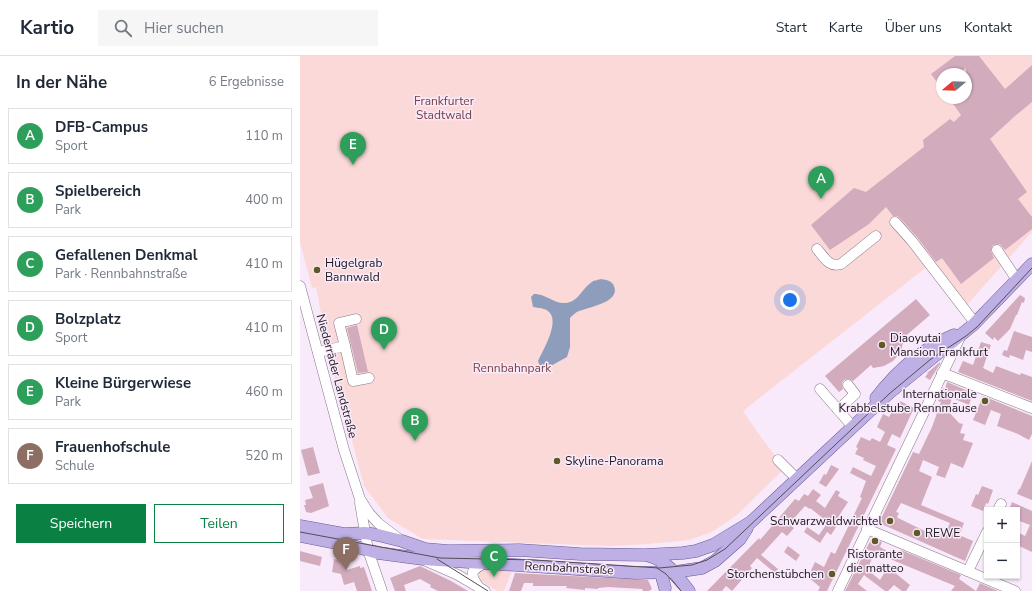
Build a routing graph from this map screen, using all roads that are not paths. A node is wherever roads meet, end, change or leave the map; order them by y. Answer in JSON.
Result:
{"nodes":[{"id":1,"x":894,"y":222,"type":"dead end"},
{"id":2,"x":876,"y":236,"type":"dead end"},
{"id":3,"x":817,"y":249,"type":"dead end"},
{"id":4,"x":997,"y":250,"type":"dead end"},
{"id":5,"x":1032,"y":264,"type":"edge"},
{"id":6,"x":1017,"y":280,"type":"junction"},
{"id":7,"x":300,"y":286,"type":"edge"},
{"id":8,"x":356,"y":319,"type":"dead end"},
{"id":9,"x":975,"y":323,"type":"junction"},
{"id":10,"x":959,"y":334,"type":"junction"},
{"id":11,"x":344,"y":346,"type":"junction"},
{"id":12,"x":318,"y":352,"type":"junction"},
{"id":13,"x":942,"y":373,"type":"junction"},
{"id":14,"x":369,"y":378,"type":"dead end"},
{"id":15,"x":848,"y":385,"type":"dead end"},
{"id":16,"x":820,"y":389,"type":"dead end"},
{"id":17,"x":879,"y":394,"type":"junction"},
{"id":18,"x":1032,"y":408,"type":"edge"},
{"id":19,"x":838,"y":410,"type":"junction"},
{"id":20,"x":855,"y":425,"type":"junction"},
{"id":21,"x":778,"y":460,"type":"dead end"},
{"id":22,"x":354,"y":477,"type":"junction"},
{"id":23,"x":797,"y":479,"type":"junction"},
{"id":24,"x":360,"y":500,"type":"junction"},
{"id":25,"x":751,"y":522,"type":"junction"},
{"id":26,"x":300,"y":526,"type":"edge"},
{"id":27,"x":866,"y":529,"type":"junction"},
{"id":28,"x":362,"y":533,"type":"junction"},
{"id":29,"x":300,"y":536,"type":"edge"},
{"id":30,"x":984,"y":538,"type":"edge"},
{"id":31,"x":402,"y":541,"type":"junction"},
{"id":32,"x":368,"y":550,"type":"junction"},
{"id":33,"x":681,"y":553,"type":"junction"},
{"id":34,"x":424,"y":554,"type":"junction"},
{"id":35,"x":645,"y":555,"type":"junction"},
{"id":36,"x":440,"y":560,"type":"junction"},
{"id":37,"x":484,"y":563,"type":"junction"},
{"id":38,"x":664,"y":568,"type":"junction"},
{"id":39,"x":702,"y":568,"type":"junction"},
{"id":40,"x":968,"y":571,"type":"junction"},
{"id":41,"x":636,"y":572,"type":"junction"},
{"id":42,"x":675,"y":572,"type":"junction"},
{"id":43,"x":458,"y":575,"type":"junction"},
{"id":44,"x":482,"y":589,"type":"edge"},
{"id":45,"x":666,"y":589,"type":"edge"},
{"id":46,"x":382,"y":591,"type":"edge"},
{"id":47,"x":691,"y":591,"type":"edge"},
{"id":48,"x":838,"y":591,"type":"edge"},
{"id":49,"x":1015,"y":591,"type":"edge"}],
"edges":[{"from":1,"to":9,"type":"street"},
{"from":2,"to":3,"type":"street"},
{"from":4,"to":6,"type":"street"},
{"from":5,"to":6,"type":"main road","name":"Rennbahnstraße"},
{"from":6,"to":9,"type":"main road","name":"Rennbahnstraße"},
{"from":7,"to":12,"type":"street","name":"Niederräder Landstraße"},
{"from":8,"to":11,"type":"street"},
{"from":9,"to":10,"type":"main road","name":"Rennbahnstraße"},
{"from":10,"to":13,"type":"street"},
{"from":10,"to":17,"type":"street"},
{"from":10,"to":17,"type":"main road","name":"Rennbahnstraße"},
{"from":10,"to":20,"type":"main road","name":"Rennbahnstraße"},
{"from":11,"to":12,"type":"street"},
{"from":11,"to":14,"type":"street"},
{"from":12,"to":22,"type":"street","name":"Niederräder Landstraße"},
{"from":13,"to":18,"type":"street"},
{"from":13,"to":27,"type":"street"},
{"from":15,"to":19,"type":"street"},
{"from":16,"to":19,"type":"street"},
{"from":17,"to":20,"type":"main road","name":"Rennbahnstraße"},
{"from":19,"to":20,"type":"street"},
{"from":20,"to":23,"type":"main road","name":"Rennbahnstraße"},
{"from":21,"to":23,"type":"street"},
{"from":22,"to":24,"type":"street","name":"Niederräder Landstraße"},
{"from":22,"to":28,"type":"street","name":"Niederräder Landstraße"},
{"from":23,"to":25,"type":"main road","name":"Rennbahnstraße"},
{"from":24,"to":28,"type":"street","name":"Niederräder Landstraße"},
{"from":24,"to":31,"type":"street","name":"Niederräder Landstraße"},
{"from":25,"to":33,"type":"main road","name":"Rennbahnstraße"},
{"from":25,"to":39,"type":"main road","name":"Rennbahnstraße"},
{"from":26,"to":28,"type":"main road","name":"Rennbahnstraße"},
{"from":27,"to":40,"type":"street"},
{"from":27,"to":48,"type":"street"},
{"from":28,"to":31,"type":"main road","name":"Rennbahnstraße"},
{"from":28,"to":32,"type":"street","name":"Niederräder Landstraße"},
{"from":29,"to":32,"type":"main road","name":"Rennbahnstraße"},
{"from":30,"to":40,"type":"street"},
{"from":31,"to":34,"type":"main road","name":"Rennbahnstraße"},
{"from":32,"to":34,"type":"main road","name":"Rennbahnstraße"},
{"from":32,"to":46,"type":"street","name":"Niederräder Landstraße"},
{"from":33,"to":35,"type":"main road","name":"Rennbahnstraße"},
{"from":33,"to":38,"type":"main road"},
{"from":34,"to":35,"type":"main road","name":"Rennbahnstraße"},
{"from":34,"to":36,"type":"main road","name":"Rennbahnstraße"},
{"from":34,"to":43,"type":"street"},
{"from":35,"to":38,"type":"main road"},
{"from":36,"to":37,"type":"main road","name":"Rennbahnstraße"},
{"from":36,"to":43,"type":"street"},
{"from":37,"to":41,"type":"main road","name":"Rennbahnstraße"},
{"from":37,"to":44,"type":"street"},
{"from":38,"to":41,"type":"main road","name":"Rennbahnstraße"},
{"from":38,"to":42,"type":"main road","name":"Rennbahnstraße"},
{"from":38,"to":45,"type":"main road"},
{"from":39,"to":42,"type":"main road","name":"Rennbahnstraße"},
{"from":39,"to":47,"type":"main road"},
{"from":40,"to":49,"type":"street"},
{"from":41,"to":45,"type":"main road"},
{"from":42,"to":47,"type":"main road"},
{"from":43,"to":44,"type":"street"}]}
